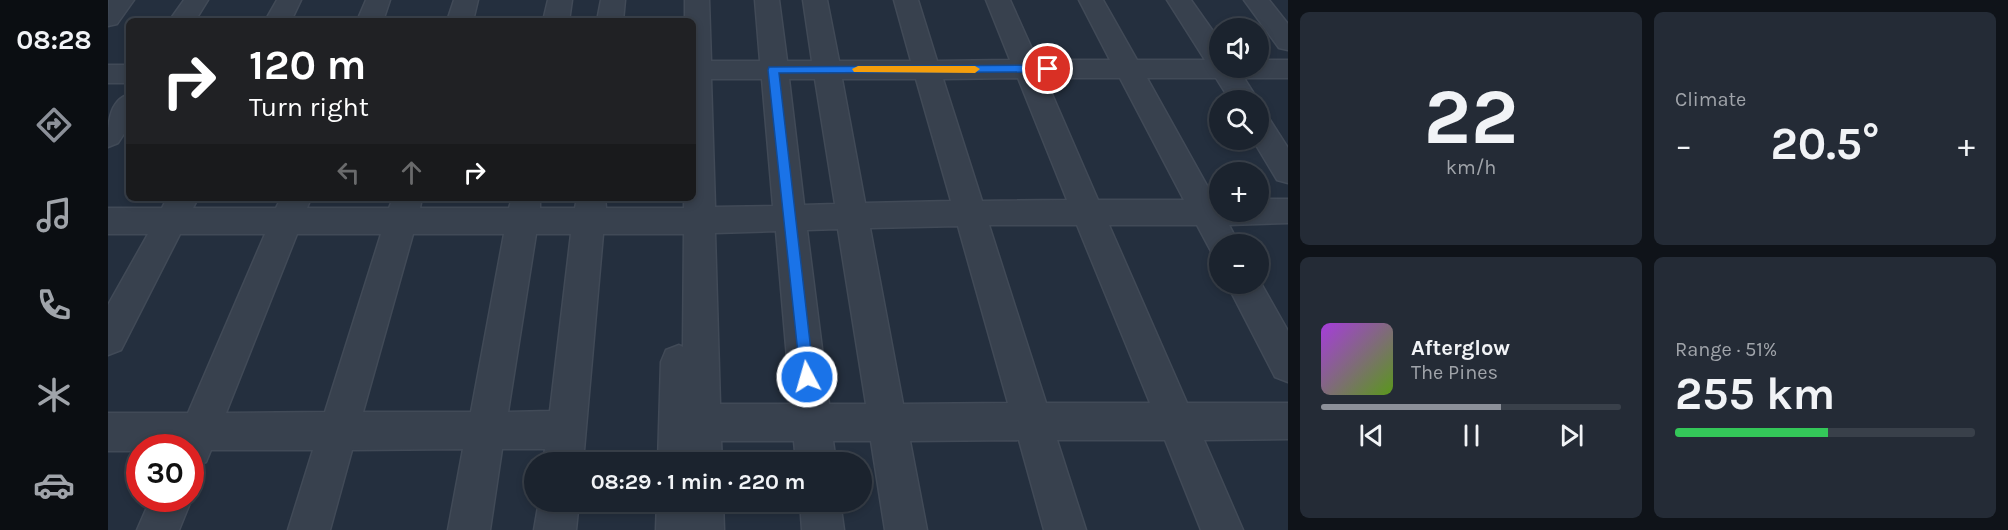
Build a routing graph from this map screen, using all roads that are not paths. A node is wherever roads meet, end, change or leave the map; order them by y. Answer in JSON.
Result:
{"nodes":[{"id":1,"x":122,"y":0,"type":"edge"},
{"id":2,"x":196,"y":0,"type":"edge"},
{"id":3,"x":289,"y":0,"type":"edge"},
{"id":4,"x":378,"y":0,"type":"edge"},
{"id":5,"x":466,"y":0,"type":"edge"},
{"id":6,"x":560,"y":0,"type":"edge"},
{"id":7,"x":613,"y":0,"type":"edge"},
{"id":8,"x":680,"y":0,"type":"edge"},
{"id":9,"x":697,"y":0,"type":"edge"},
{"id":10,"x":766,"y":0,"type":"edge"},
{"id":11,"x":814,"y":0,"type":"edge"},
{"id":12,"x":906,"y":0,"type":"edge"},
{"id":13,"x":998,"y":0,"type":"edge"},
{"id":14,"x":1091,"y":0,"type":"edge"},
{"id":15,"x":1179,"y":0,"type":"edge"},
{"id":16,"x":1256,"y":0,"type":"edge"},
{"id":17,"x":108,"y":18,"type":"edge"},
{"id":18,"x":184,"y":18,"type":"edge"},
{"id":19,"x":280,"y":18,"type":"edge"},
{"id":20,"x":371,"y":18,"type":"edge"},
{"id":21,"x":461,"y":18,"type":"edge"},
{"id":22,"x":557,"y":18,"type":"edge"},
{"id":23,"x":610,"y":18,"type":"edge"},
{"id":24,"x":681,"y":18,"type":"edge"},
{"id":25,"x":1288,"y":42,"type":"edge"},
{"id":26,"x":1209,"y":46,"type":"edge"},
{"id":27,"x":1209,"y":66,"type":"edge"},
{"id":28,"x":1269,"y":68,"type":"edge"},
{"id":29,"x":826,"y":69,"type":"junction"},
{"id":30,"x":927,"y":69,"type":"junction"},
{"id":31,"x":1028,"y":69,"type":"junction"},
{"id":32,"x":1128,"y":69,"type":"junction"},
{"id":33,"x":1288,"y":69,"type":"edge"},
{"id":34,"x":698,"y":70,"type":"junction"},
{"id":35,"x":773,"y":70,"type":"junction"},
{"id":36,"x":108,"y":74,"type":"edge"},
{"id":37,"x":126,"y":74,"type":"edge"},
{"id":38,"x":696,"y":96,"type":"edge"},
{"id":39,"x":126,"y":109,"type":"edge"},
{"id":40,"x":108,"y":136,"type":"edge"},
{"id":41,"x":1269,"y":141,"type":"edge"},
{"id":42,"x":1288,"y":171,"type":"edge"},
{"id":43,"x":404,"y":209,"type":"edge"},
{"id":44,"x":524,"y":209,"type":"edge"},
{"id":45,"x":590,"y":209,"type":"edge"},
{"id":46,"x":177,"y":210,"type":"edge"},
{"id":47,"x":291,"y":210,"type":"edge"},
{"id":48,"x":1269,"y":211,"type":"edge"},
{"id":49,"x":1288,"y":211,"type":"edge"},
{"id":50,"x":687,"y":213,"type":"edge"},
{"id":51,"x":970,"y":213,"type":"junction"},
{"id":52,"x":1206,"y":213,"type":"junction"},
{"id":53,"x":1209,"y":213,"type":"edge"},
{"id":54,"x":1088,"y":214,"type":"junction"},
{"id":55,"x":852,"y":216,"type":"junction"},
{"id":56,"x":789,"y":218,"type":"junction"},
{"id":57,"x":108,"y":221,"type":"edge"},
{"id":58,"x":1218,"y":234,"type":"edge"},
{"id":59,"x":1249,"y":294,"type":"edge"},
{"id":60,"x":108,"y":339,"type":"edge"},
{"id":61,"x":1288,"y":365,"type":"edge"},
{"id":62,"x":1176,"y":421,"type":"junction"},
{"id":63,"x":1288,"y":421,"type":"edge"},
{"id":64,"x":1032,"y":422,"type":"junction"},
{"id":65,"x":702,"y":423,"type":"junction"},
{"id":66,"x":812,"y":423,"type":"junction"},
{"id":67,"x":888,"y":423,"type":"junction"},
{"id":68,"x":486,"y":430,"type":"junction"},
{"id":69,"x":339,"y":431,"type":"junction"},
{"id":70,"x":108,"y":432,"type":"edge"},
{"id":71,"x":126,"y":434,"type":"edge"},
{"id":72,"x":198,"y":434,"type":"edge"},
{"id":73,"x":204,"y":441,"type":"edge"},
{"id":74,"x":564,"y":446,"type":"edge"},
{"id":75,"x":678,"y":452,"type":"edge"},
{"id":76,"x":702,"y":452,"type":"edge"},
{"id":77,"x":815,"y":452,"type":"edge"},
{"id":78,"x":166,"y":512,"type":"edge"},
{"id":79,"x":557,"y":512,"type":"edge"},
{"id":80,"x":677,"y":512,"type":"edge"},
{"id":81,"x":703,"y":512,"type":"edge"},
{"id":82,"x":821,"y":512,"type":"edge"},
{"id":83,"x":158,"y":530,"type":"edge"},
{"id":84,"x":309,"y":530,"type":"edge"},
{"id":85,"x":469,"y":530,"type":"edge"},
{"id":86,"x":555,"y":530,"type":"edge"},
{"id":87,"x":677,"y":530,"type":"edge"},
{"id":88,"x":703,"y":530,"type":"edge"},
{"id":89,"x":823,"y":530,"type":"edge"},
{"id":90,"x":906,"y":530,"type":"edge"},
{"id":91,"x":1065,"y":530,"type":"edge"},
{"id":92,"x":1222,"y":530,"type":"edge"}],
"edges":[{"from":1,"to":17,"type":"street"},
{"from":2,"to":18,"type":"street"},
{"from":3,"to":19,"type":"street"},
{"from":4,"to":20,"type":"street"},
{"from":5,"to":21,"type":"street"},
{"from":6,"to":22,"type":"street"},
{"from":7,"to":23,"type":"street"},
{"from":8,"to":24,"type":"street"},
{"from":9,"to":34,"type":"street"},
{"from":10,"to":35,"type":"street"},
{"from":11,"to":29,"type":"street"},
{"from":12,"to":30,"type":"street"},
{"from":13,"to":31,"type":"street"},
{"from":14,"to":32,"type":"street"},
{"from":15,"to":26,"type":"street"},
{"from":16,"to":25,"type":"street"},
{"from":27,"to":32,"type":"street"},
{"from":28,"to":33,"type":"street"},
{"from":29,"to":30,"type":"street"},
{"from":29,"to":35,"type":"street"},
{"from":29,"to":55,"type":"street"},
{"from":30,"to":31,"type":"street"},
{"from":30,"to":51,"type":"street"},
{"from":31,"to":32,"type":"street"},
{"from":31,"to":54,"type":"street"},
{"from":32,"to":52,"type":"street"},
{"from":34,"to":35,"type":"street"},
{"from":34,"to":38,"type":"street"},
{"from":35,"to":56,"type":"street"},
{"from":36,"to":37,"type":"street"},
{"from":39,"to":40,"type":"street"},
{"from":41,"to":42,"type":"street"},
{"from":43,"to":44,"type":"street"},
{"from":43,"to":47,"type":"street"},
{"from":43,"to":69,"type":"street"},
{"from":44,"to":45,"type":"street"},
{"from":44,"to":68,"type":"street"},
{"from":45,"to":50,"type":"street"},
{"from":45,"to":74,"type":"street"},
{"from":46,"to":47,"type":"street"},
{"from":46,"to":57,"type":"street"},
{"from":46,"to":60,"type":"street"},
{"from":47,"to":72,"type":"street"},
{"from":48,"to":49,"type":"street"},
{"from":50,"to":56,"type":"street"},
{"from":50,"to":65,"type":"street"},
{"from":50,"to":75,"type":"street"},
{"from":51,"to":54,"type":"street"},
{"from":51,"to":55,"type":"street"},
{"from":51,"to":64,"type":"street"},
{"from":52,"to":53,"type":"street"},
{"from":52,"to":54,"type":"street"},
{"from":52,"to":58,"type":"street"},
{"from":54,"to":62,"type":"street"},
{"from":55,"to":56,"type":"street"},
{"from":55,"to":67,"type":"street"},
{"from":56,"to":66,"type":"street"},
{"from":59,"to":61,"type":"street"},
{"from":62,"to":63,"type":"street"},
{"from":62,"to":64,"type":"street"},
{"from":62,"to":92,"type":"street"},
{"from":64,"to":67,"type":"street"},
{"from":64,"to":91,"type":"street"},
{"from":65,"to":66,"type":"street"},
{"from":65,"to":76,"type":"street"},
{"from":66,"to":67,"type":"street"},
{"from":66,"to":77,"type":"street"},
{"from":67,"to":90,"type":"street"},
{"from":68,"to":69,"type":"street"},
{"from":68,"to":74,"type":"street"},
{"from":68,"to":85,"type":"street"},
{"from":69,"to":73,"type":"street"},
{"from":69,"to":84,"type":"street"},
{"from":70,"to":71,"type":"street"},
{"from":78,"to":83,"type":"street"},
{"from":79,"to":86,"type":"street"},
{"from":80,"to":87,"type":"street"},
{"from":81,"to":88,"type":"street"},
{"from":82,"to":89,"type":"street"}]}
